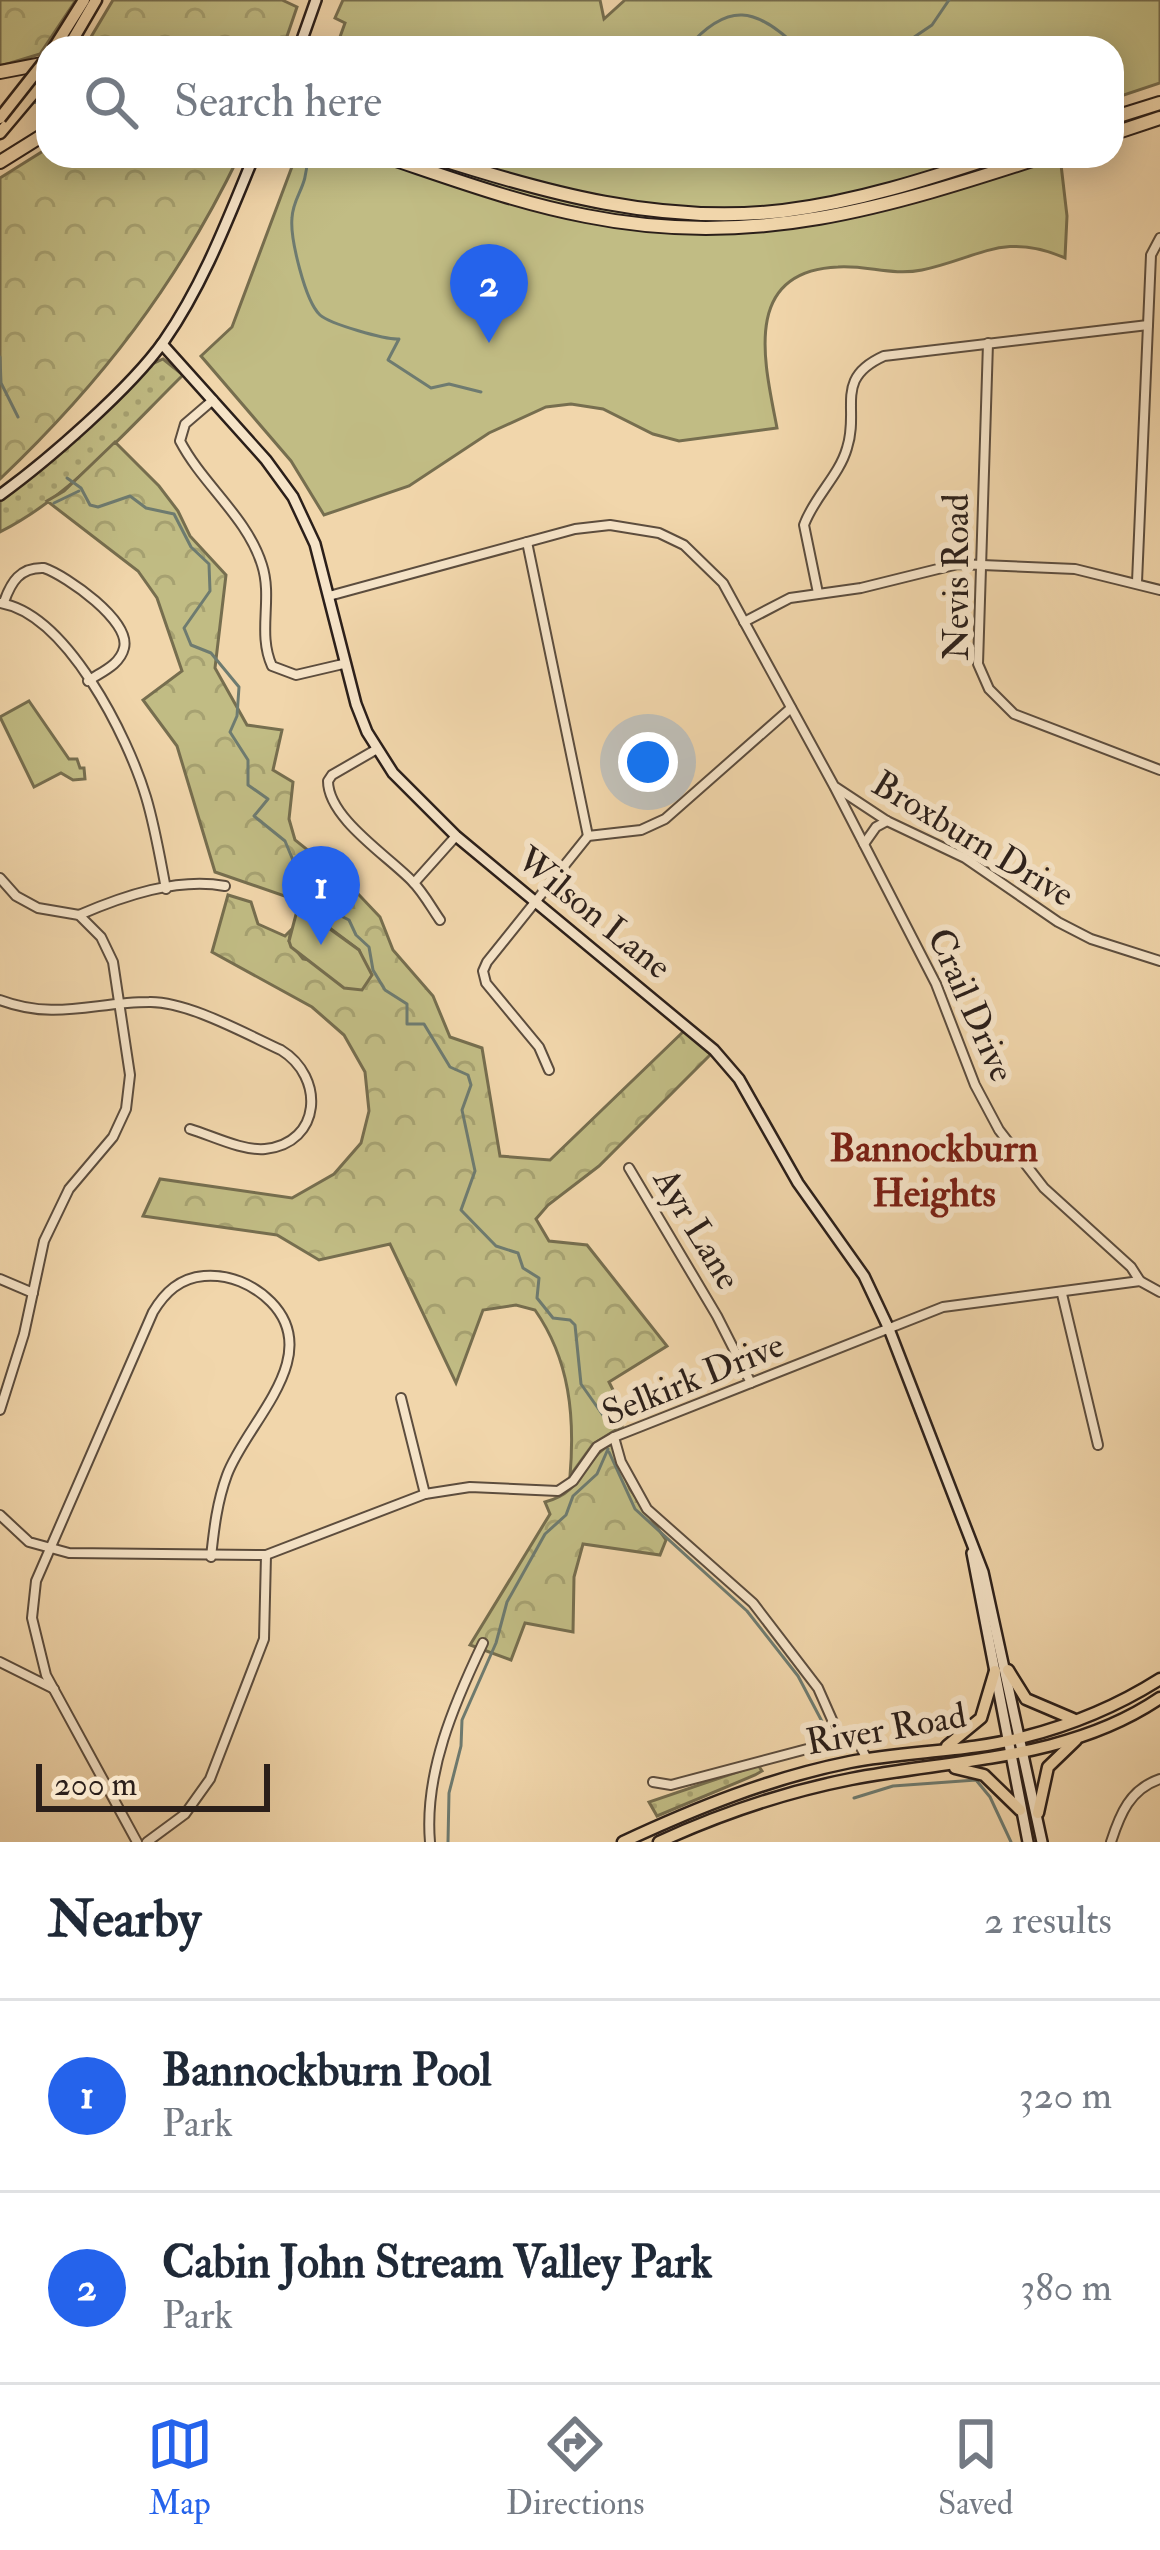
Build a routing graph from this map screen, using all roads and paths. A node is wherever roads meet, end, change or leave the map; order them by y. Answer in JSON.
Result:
{"nodes":[{"id":1,"x":84,"y":0,"type":"edge"},
{"id":2,"x":96,"y":0,"type":"edge"},
{"id":3,"x":316,"y":0,"type":"edge"},
{"id":4,"x":62,"y":36,"type":"edge"},
{"id":5,"x":75,"y":36,"type":"edge"},
{"id":6,"x":304,"y":36,"type":"edge"},
{"id":7,"x":36,"y":63,"type":"edge"},
{"id":8,"x":0,"y":72,"type":"edge"},
{"id":9,"x":36,"y":74,"type":"edge"},
{"id":10,"x":36,"y":90,"type":"edge"},
{"id":11,"x":1160,"y":103,"type":"edge"},
{"id":12,"x":1124,"y":114,"type":"edge"},
{"id":13,"x":0,"y":118,"type":"edge"},
{"id":14,"x":1160,"y":118,"type":"edge"},
{"id":15,"x":1124,"y":130,"type":"edge"},
{"id":16,"x":0,"y":133,"type":"edge"},
{"id":17,"x":36,"y":140,"type":"edge"},
{"id":18,"x":0,"y":163,"type":"edge"},
{"id":19,"x":249,"y":168,"type":"edge"},
{"id":20,"x":421,"y":168,"type":"edge"},
{"id":21,"x":468,"y":168,"type":"edge"},
{"id":22,"x":958,"y":168,"type":"edge"},
{"id":23,"x":1008,"y":168,"type":"edge"},
{"id":24,"x":1160,"y":238,"type":"edge"},
{"id":25,"x":1148,"y":325,"type":"junction"},
{"id":26,"x":988,"y":343,"type":"junction"},
{"id":27,"x":162,"y":344,"type":"junction"},
{"id":28,"x":213,"y":400,"type":"junction"},
{"id":29,"x":0,"y":495,"type":"edge"},
{"id":30,"x":527,"y":542,"type":"junction"},
{"id":31,"x":980,"y":565,"type":"junction"},
{"id":32,"x":1137,"y":582,"type":"junction"},
{"id":33,"x":1160,"y":590,"type":"edge"},
{"id":34,"x":818,"y":593,"type":"junction"},
{"id":35,"x":329,"y":596,"type":"junction"},
{"id":36,"x":2,"y":603,"type":"edge"},
{"id":37,"x":744,"y":622,"type":"junction"},
{"id":38,"x":343,"y":664,"type":"junction"},
{"id":39,"x":88,"y":681,"type":"junction"},
{"id":40,"x":790,"y":708,"type":"junction"},
{"id":41,"x":377,"y":749,"type":"junction"},
{"id":42,"x":1160,"y":770,"type":"edge"},
{"id":43,"x":834,"y":786,"type":"junction"},
{"id":44,"x":887,"y":821,"type":"junction"},
{"id":45,"x":457,"y":836,"type":"junction"},
{"id":46,"x":588,"y":836,"type":"junction"},
{"id":47,"x":864,"y":844,"type":"junction"},
{"id":48,"x":0,"y":878,"type":"edge"},
{"id":49,"x":414,"y":883,"type":"junction"},
{"id":50,"x":225,"y":886,"type":"dead end"},
{"id":51,"x":166,"y":889,"type":"junction"},
{"id":52,"x":534,"y":899,"type":"junction"},
{"id":53,"x":79,"y":915,"type":"junction"},
{"id":54,"x":440,"y":920,"type":"dead end"},
{"id":55,"x":1160,"y":961,"type":"edge"},
{"id":56,"x":0,"y":1000,"type":"edge"},
{"id":57,"x":120,"y":1005,"type":"junction"},
{"id":58,"x":549,"y":1070,"type":"dead end"},
{"id":59,"x":190,"y":1129,"type":"dead end"},
{"id":60,"x":629,"y":1168,"type":"dead end"},
{"id":61,"x":0,"y":1279,"type":"edge"},
{"id":62,"x":1140,"y":1281,"type":"junction"},
{"id":63,"x":1160,"y":1292,"type":"edge"},
{"id":64,"x":33,"y":1293,"type":"junction"},
{"id":65,"x":1062,"y":1294,"type":"junction"},
{"id":66,"x":889,"y":1329,"type":"junction"},
{"id":67,"x":751,"y":1383,"type":"junction"},
{"id":68,"x":3,"y":1392,"type":"edge"},
{"id":69,"x":401,"y":1398,"type":"dead end"},
{"id":70,"x":0,"y":1410,"type":"edge"},
{"id":71,"x":614,"y":1437,"type":"junction"},
{"id":72,"x":1098,"y":1445,"type":"dead end"},
{"id":73,"x":425,"y":1494,"type":"junction"},
{"id":74,"x":0,"y":1515,"type":"edge"},
{"id":75,"x":49,"y":1550,"type":"junction"},
{"id":76,"x":266,"y":1556,"type":"junction"},
{"id":77,"x":211,"y":1557,"type":"junction"},
{"id":78,"x":483,"y":1643,"type":"dead end"},
{"id":79,"x":0,"y":1662,"type":"edge"},
{"id":80,"x":1001,"y":1671,"type":"junction"},
{"id":81,"x":1160,"y":1678,"type":"edge"},
{"id":82,"x":55,"y":1690,"type":"junction"},
{"id":83,"x":1160,"y":1698,"type":"edge"},
{"id":84,"x":1076,"y":1720,"type":"junction"},
{"id":85,"x":1081,"y":1736,"type":"junction"},
{"id":86,"x":1022,"y":1738,"type":"junction"},
{"id":87,"x":842,"y":1740,"type":"junction"},
{"id":88,"x":1007,"y":1740,"type":"junction"},
{"id":89,"x":942,"y":1749,"type":"junction"},
{"id":90,"x":1024,"y":1752,"type":"junction"},
{"id":91,"x":1010,"y":1755,"type":"junction"},
{"id":92,"x":768,"y":1760,"type":"junction"},
{"id":93,"x":867,"y":1760,"type":"junction"},
{"id":94,"x":935,"y":1766,"type":"junction"},
{"id":95,"x":1160,"y":1779,"type":"edge"},
{"id":96,"x":773,"y":1780,"type":"junction"},
{"id":97,"x":653,"y":1782,"type":"dead end"},
{"id":98,"x":1020,"y":1810,"type":"junction"},
{"id":99,"x":1038,"y":1813,"type":"junction"},
{"id":100,"x":137,"y":1842,"type":"edge"},
{"id":101,"x":147,"y":1842,"type":"edge"},
{"id":102,"x":430,"y":1842,"type":"edge"},
{"id":103,"x":622,"y":1842,"type":"edge"},
{"id":104,"x":659,"y":1842,"type":"edge"},
{"id":105,"x":1028,"y":1842,"type":"edge"},
{"id":106,"x":1042,"y":1842,"type":"edge"},
{"id":107,"x":1111,"y":1842,"type":"edge"}],
"edges":[{"from":1,"to":4,"type":"main road"},
{"from":2,"to":5,"type":"main road"},
{"from":3,"to":6,"type":"main road"},
{"from":7,"to":8,"type":"highway"},
{"from":9,"to":13,"type":"main road","bridge":true},
{"from":10,"to":16,"type":"main road"},
{"from":11,"to":12,"type":"highway"},
{"from":14,"to":15,"type":"highway"},
{"from":17,"to":18,"type":"highway"},
{"from":19,"to":27,"type":"main road"},
{"from":20,"to":23,"type":"highway"},
{"from":21,"to":22,"type":"highway"},
{"from":24,"to":25,"type":"street"},
{"from":25,"to":26,"type":"street"},
{"from":25,"to":32,"type":"street"},
{"from":26,"to":31,"type":"street","name":"Nevis Road"},
{"from":26,"to":34,"type":"street"},
{"from":27,"to":28,"type":"main road","name":"Wilson Lane"},
{"from":27,"to":29,"type":"main road"},
{"from":28,"to":35,"type":"main road","name":"Wilson Lane"},
{"from":28,"to":38,"type":"street"},
{"from":30,"to":35,"type":"street","name":"Broxburn Drive"},
{"from":30,"to":37,"type":"street","name":"Broxburn Drive"},
{"from":30,"to":46,"type":"street"},
{"from":31,"to":32,"type":"street"},
{"from":31,"to":34,"type":"street"},
{"from":31,"to":42,"type":"street","name":"Nevis Road"},
{"from":32,"to":33,"type":"street"},
{"from":34,"to":37,"type":"street"},
{"from":35,"to":38,"type":"main road","name":"Wilson Lane"},
{"from":36,"to":39,"type":"street"},
{"from":36,"to":39,"type":"street"},
{"from":37,"to":40,"type":"street","name":"Broxburn Drive"},
{"from":38,"to":41,"type":"main road","name":"Wilson Lane"},
{"from":39,"to":51,"type":"street"},
{"from":40,"to":43,"type":"street","name":"Broxburn Drive"},
{"from":40,"to":46,"type":"street"},
{"from":41,"to":45,"type":"main road","name":"Wilson Lane"},
{"from":41,"to":49,"type":"street"},
{"from":43,"to":44,"type":"street","name":"Broxburn Drive"},
{"from":43,"to":47,"type":"street","name":"Crail Drive"},
{"from":44,"to":47,"type":"street"},
{"from":44,"to":55,"type":"street","name":"Broxburn Drive"},
{"from":45,"to":49,"type":"street"},
{"from":45,"to":52,"type":"main road","name":"Wilson Lane"},
{"from":46,"to":52,"type":"street"},
{"from":47,"to":62,"type":"street","name":"Crail Drive"},
{"from":48,"to":53,"type":"street"},
{"from":49,"to":54,"type":"street"},
{"from":50,"to":51,"type":"street"},
{"from":51,"to":53,"type":"street"},
{"from":52,"to":58,"type":"street"},
{"from":52,"to":66,"type":"main road","name":"Wilson Lane"},
{"from":53,"to":57,"type":"street"},
{"from":56,"to":57,"type":"street"},
{"from":57,"to":59,"type":"street"},
{"from":57,"to":64,"type":"street"},
{"from":60,"to":67,"type":"street","name":"Ayr Lane"},
{"from":61,"to":64,"type":"street"},
{"from":62,"to":63,"type":"street"},
{"from":62,"to":65,"type":"street","name":"Selkirk Drive"},
{"from":64,"to":68,"type":"street"},
{"from":65,"to":66,"type":"street","name":"Selkirk Drive"},
{"from":65,"to":72,"type":"street"},
{"from":66,"to":67,"type":"street","name":"Selkirk Drive"},
{"from":66,"to":80,"type":"main road","name":"Wilson Lane"},
{"from":67,"to":71,"type":"street","name":"Selkirk Drive"},
{"from":68,"to":70,"type":"street"},
{"from":69,"to":73,"type":"street"},
{"from":71,"to":73,"type":"street","name":"Selkirk Drive"},
{"from":71,"to":87,"type":"street"},
{"from":73,"to":76,"type":"street","name":"Selkirk Drive"},
{"from":74,"to":75,"type":"street"},
{"from":75,"to":77,"type":"street","name":"Selkirk Drive"},
{"from":75,"to":77,"type":"street"},
{"from":75,"to":82,"type":"street"},
{"from":76,"to":77,"type":"street","name":"Selkirk Drive"},
{"from":76,"to":101,"type":"street"},
{"from":78,"to":102,"type":"street"},
{"from":79,"to":82,"type":"street"},
{"from":80,"to":84,"type":"main road"},
{"from":80,"to":86,"type":"main road","name":"Wilson Lane"},
{"from":80,"to":88,"type":"main road","name":"Wilson Lane"},
{"from":80,"to":89,"type":"main road"},
{"from":81,"to":84,"type":"main road","name":"River Road"},
{"from":82,"to":100,"type":"street"},
{"from":83,"to":85,"type":"main road","name":"River Road"},
{"from":84,"to":86,"type":"main road","name":"River Road"},
{"from":85,"to":90,"type":"main road","name":"River Road"},
{"from":85,"to":99,"type":"main road"},
{"from":86,"to":88,"type":"main road","name":"River Road"},
{"from":86,"to":90,"type":"main road","name":"Wilson Lane"},
{"from":87,"to":92,"type":"street","name":"River Road"},
{"from":87,"to":93,"type":"street"},
{"from":88,"to":89,"type":"main road","name":"River Road"},
{"from":88,"to":91,"type":"main road","name":"Wilson Lane"},
{"from":89,"to":93,"type":"main road","name":"River Road"},
{"from":90,"to":91,"type":"main road","name":"River Road"},
{"from":90,"to":99,"type":"main road","name":"Wilson Lane"},
{"from":91,"to":94,"type":"main road","name":"River Road"},
{"from":91,"to":98,"type":"main road","name":"Wilson Lane"},
{"from":92,"to":96,"type":"street"},
{"from":92,"to":97,"type":"street","name":"River Road"},
{"from":93,"to":96,"type":"main road","name":"River Road"},
{"from":94,"to":98,"type":"main road"},
{"from":94,"to":104,"type":"main road","name":"River Road"},
{"from":95,"to":107,"type":"street"},
{"from":96,"to":103,"type":"main road","name":"River Road"},
{"from":98,"to":105,"type":"main road","name":"Wilson Lane"},
{"from":99,"to":106,"type":"main road","name":"Wilson Lane"}]}
